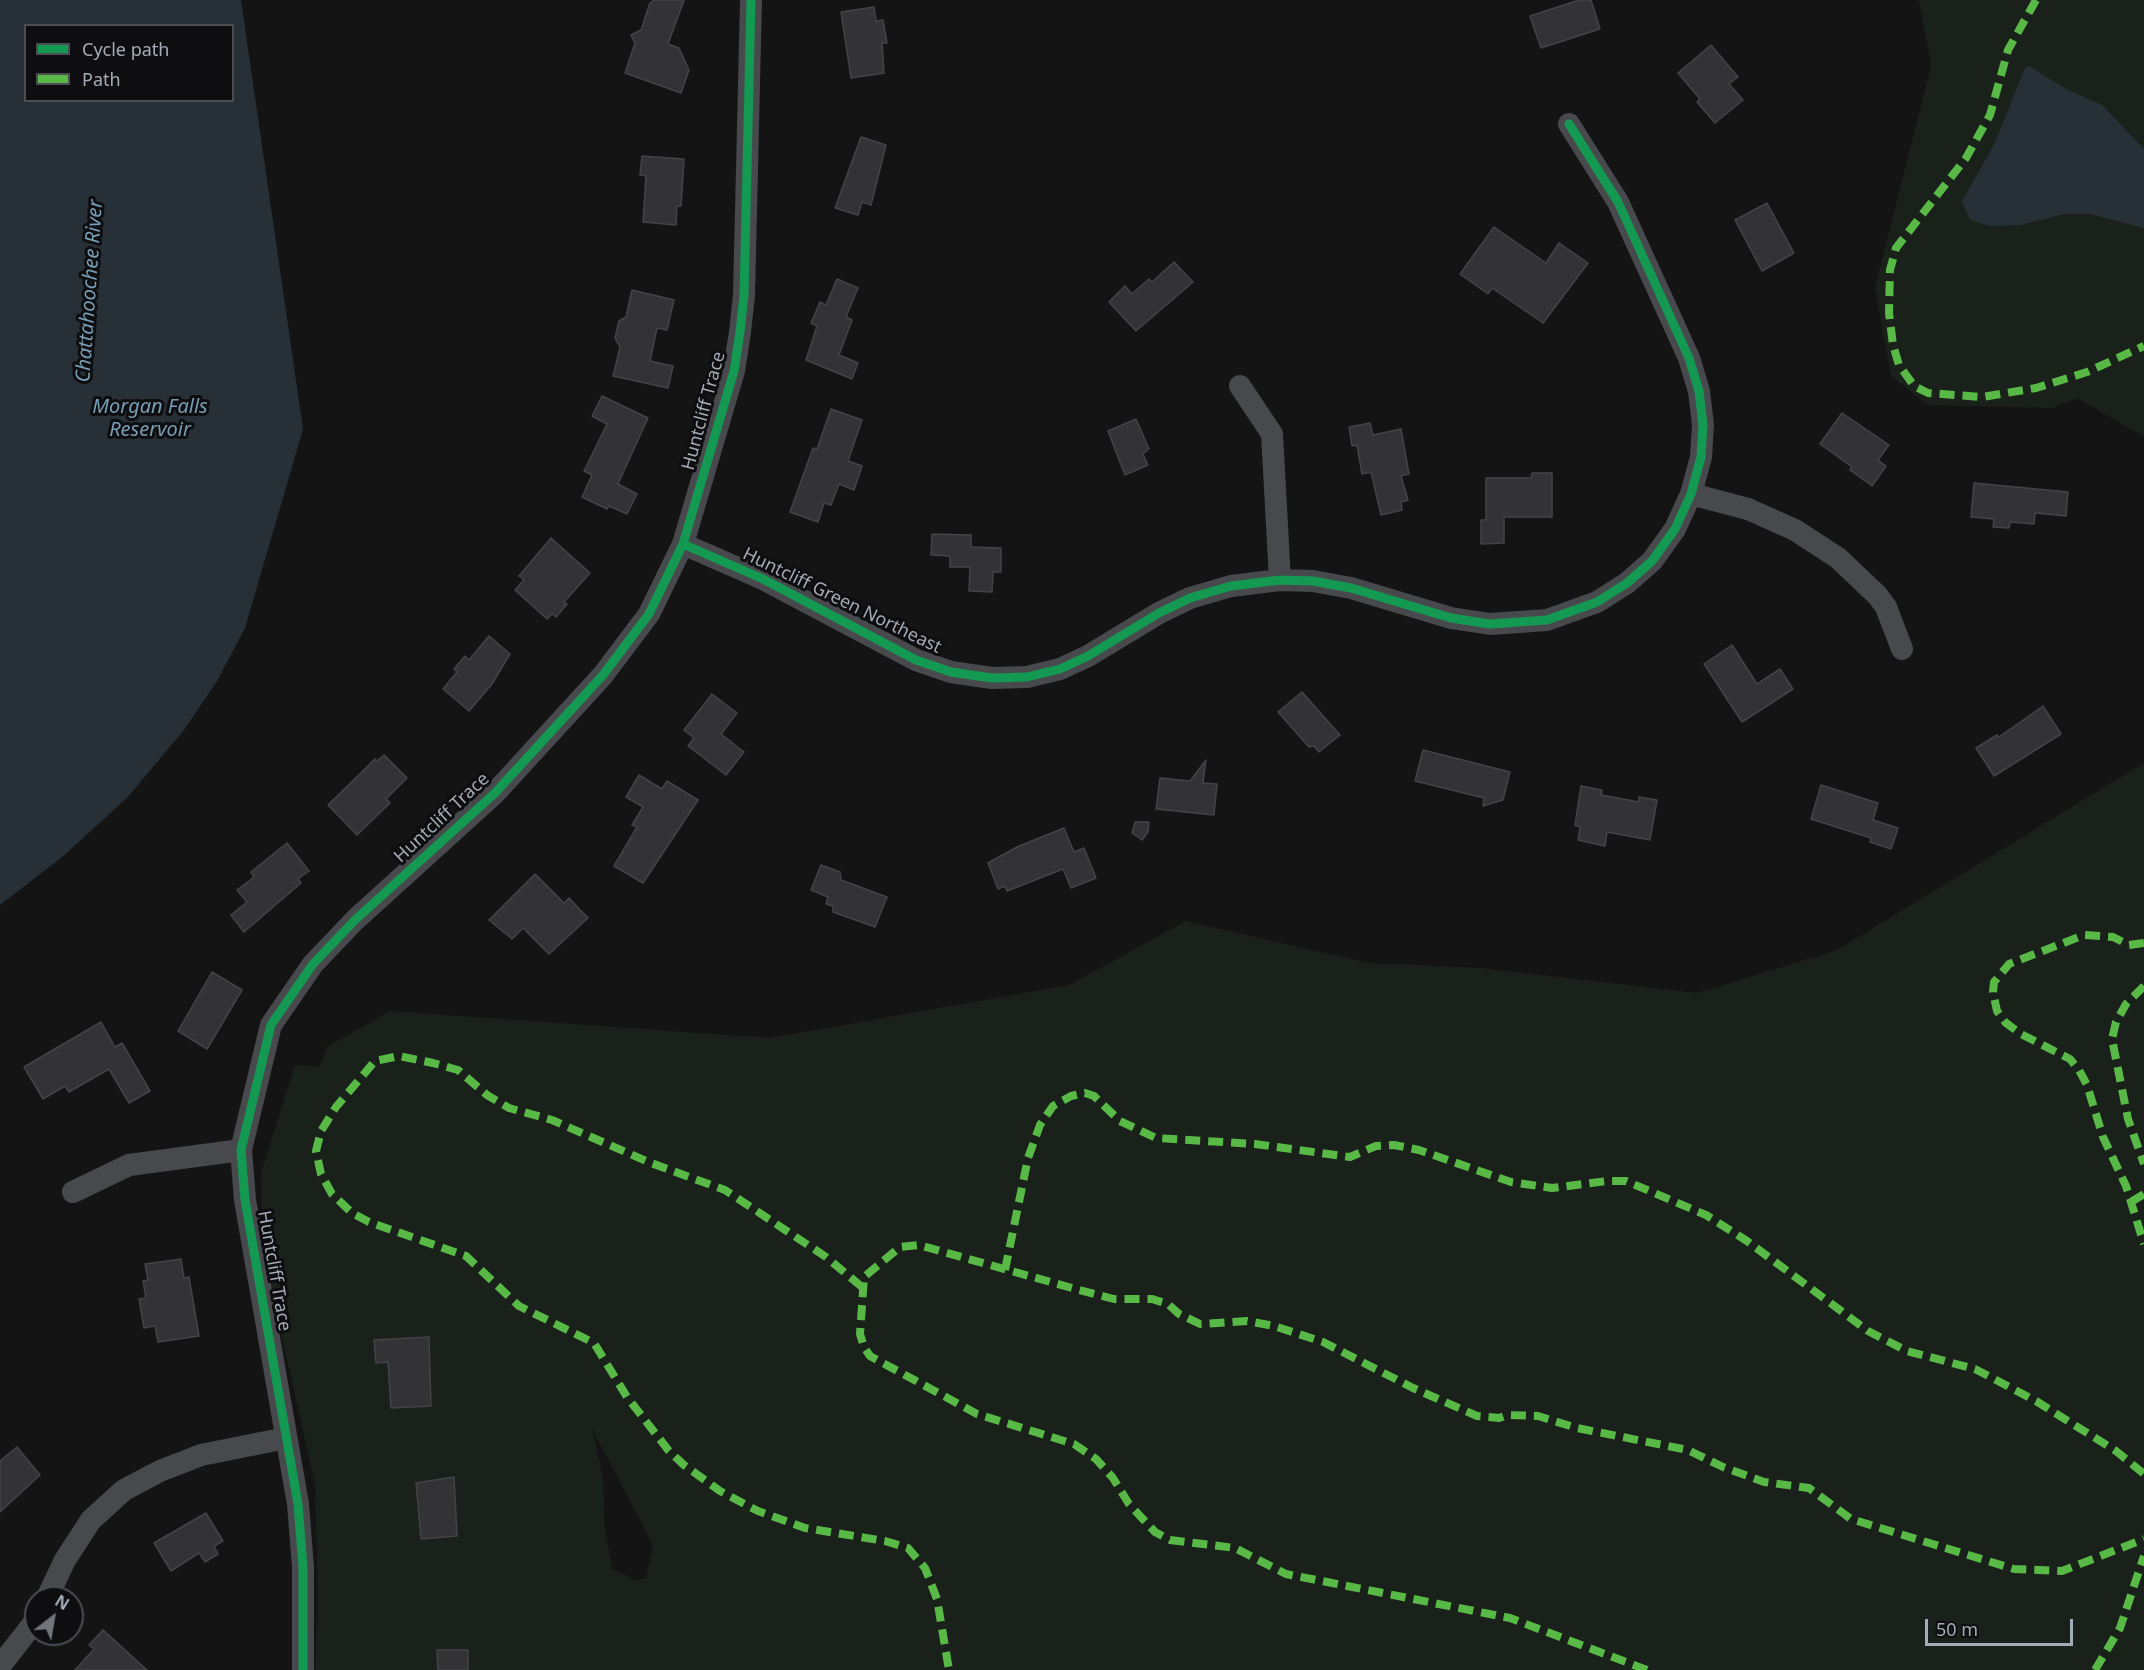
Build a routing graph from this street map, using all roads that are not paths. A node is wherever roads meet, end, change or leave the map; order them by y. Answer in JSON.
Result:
{"nodes":[{"id":1,"x":751,"y":0,"type":"edge"},
{"id":2,"x":1569,"y":124,"type":"dead end"},
{"id":3,"x":1240,"y":386,"type":"dead end"},
{"id":4,"x":1691,"y":494,"type":"junction"},
{"id":5,"x":683,"y":544,"type":"junction"},
{"id":6,"x":1280,"y":579,"type":"junction"},
{"id":7,"x":1902,"y":649,"type":"dead end"},
{"id":8,"x":241,"y":1150,"type":"junction"},
{"id":9,"x":73,"y":1192,"type":"dead end"},
{"id":10,"x":286,"y":1438,"type":"junction"},
{"id":11,"x":53,"y":1586,"type":"edge"},
{"id":12,"x":24,"y":1635,"type":"edge"},
{"id":13,"x":0,"y":1666,"type":"edge"},
{"id":14,"x":303,"y":1670,"type":"edge"}],
"edges":[{"from":1,"to":5,"type":"street","name":"Huntcliff Trace"},
{"from":2,"to":4,"type":"street","name":"Huntcliff Green Northeast"},
{"from":3,"to":6,"type":"street"},
{"from":4,"to":6,"type":"street","name":"Huntcliff Green Northeast"},
{"from":4,"to":7,"type":"street"},
{"from":5,"to":6,"type":"street","name":"Huntcliff Green Northeast"},
{"from":5,"to":8,"type":"street","name":"Huntcliff Trace"},
{"from":8,"to":9,"type":"street"},
{"from":8,"to":10,"type":"street","name":"Huntcliff Trace"},
{"from":10,"to":11,"type":"street"},
{"from":10,"to":14,"type":"street","name":"Huntcliff Trace"},
{"from":12,"to":13,"type":"street"}]}
